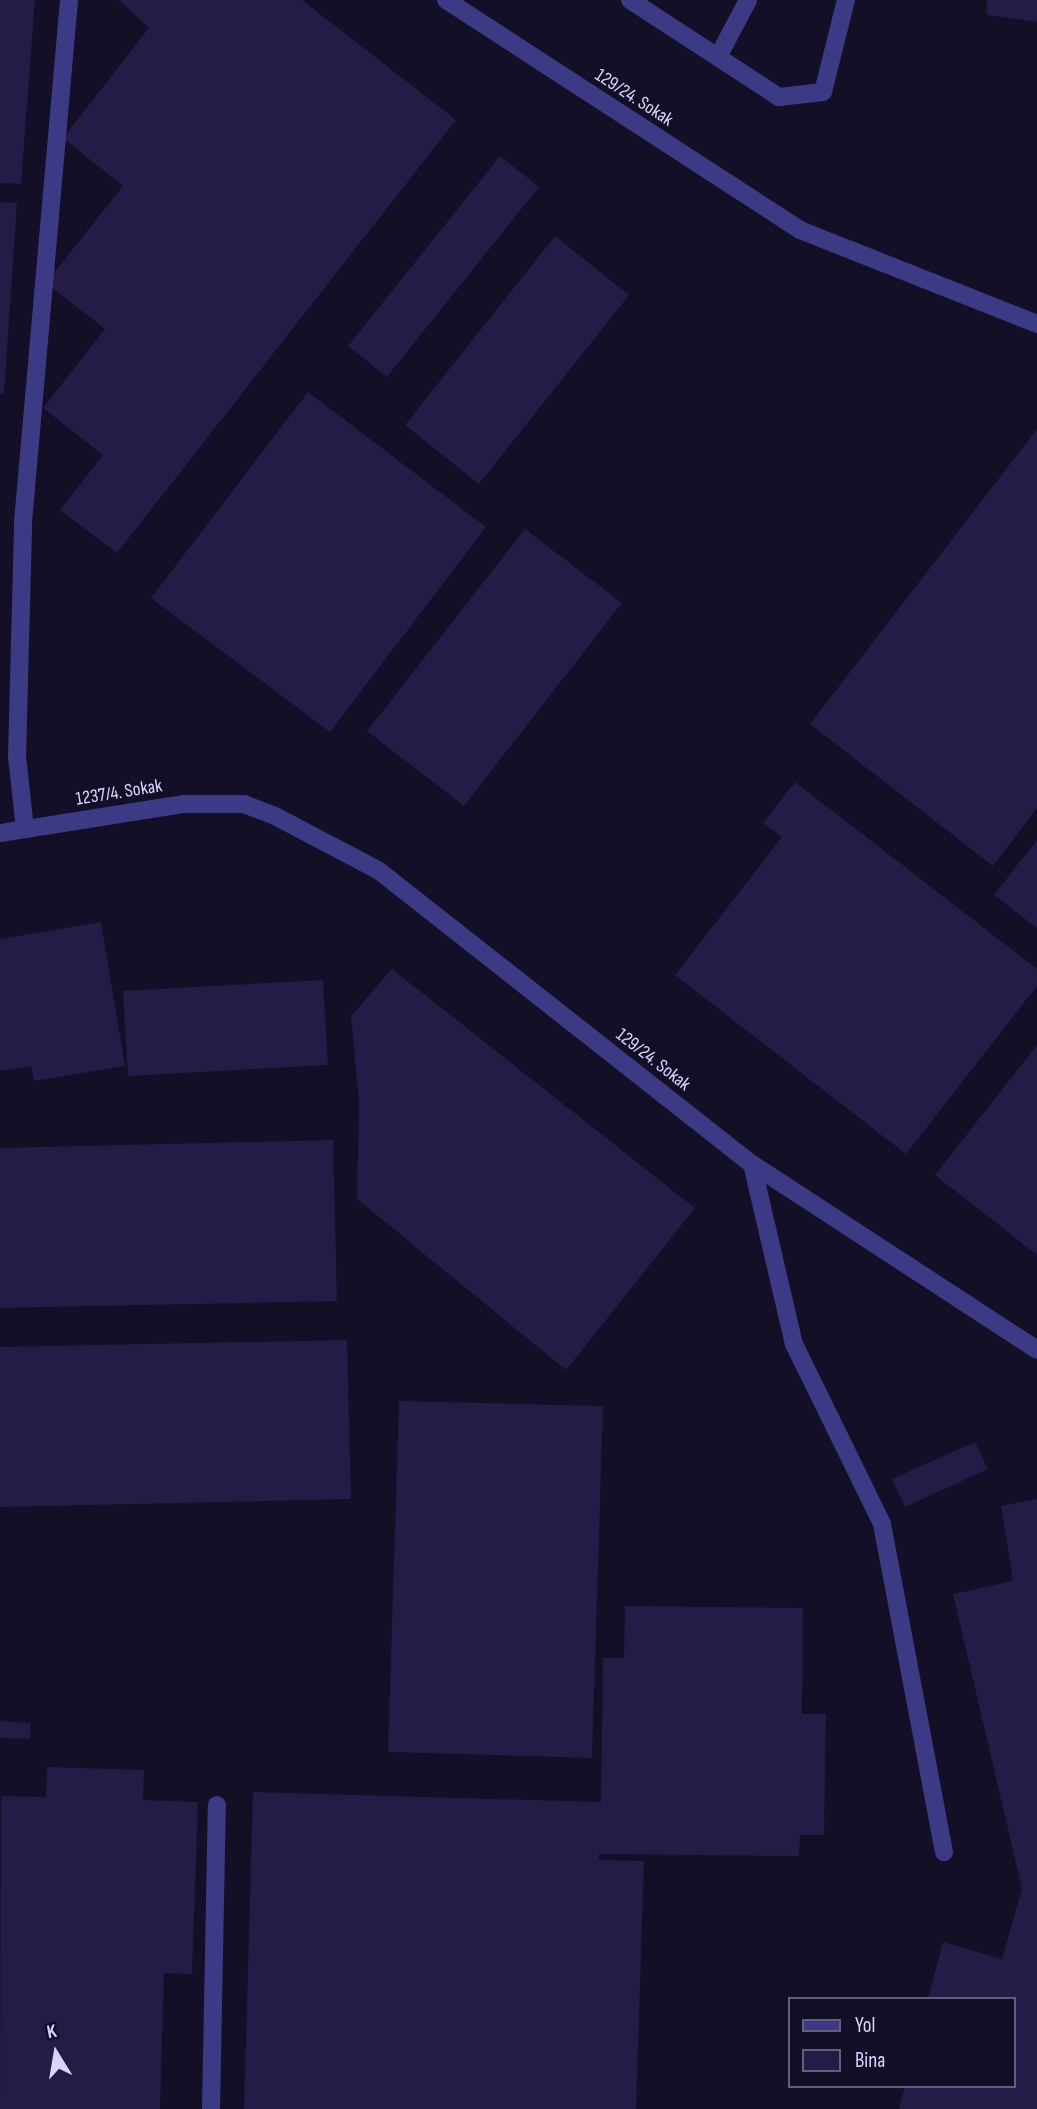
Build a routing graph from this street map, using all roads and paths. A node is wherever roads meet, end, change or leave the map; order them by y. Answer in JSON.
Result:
{"nodes":[{"id":1,"x":69,"y":0,"type":"edge"},
{"id":2,"x":446,"y":0,"type":"edge"},
{"id":3,"x":630,"y":0,"type":"edge"},
{"id":4,"x":748,"y":0,"type":"edge"},
{"id":5,"x":846,"y":0,"type":"edge"},
{"id":6,"x":718,"y":57,"type":"junction"},
{"id":7,"x":1037,"y":324,"type":"edge"},
{"id":8,"x":244,"y":804,"type":"joint"},
{"id":9,"x":25,"y":829,"type":"junction"},
{"id":10,"x":0,"y":833,"type":"edge"},
{"id":11,"x":751,"y":1164,"type":"junction"},
{"id":12,"x":1037,"y":1350,"type":"edge"},
{"id":13,"x":217,"y":1805,"type":"dead end"},
{"id":14,"x":944,"y":1852,"type":"dead end"},
{"id":15,"x":211,"y":2109,"type":"edge"}],
"edges":[{"from":1,"to":9,"type":"street"},
{"from":2,"to":7,"type":"street","name":"129/24. Sokak"},
{"from":3,"to":6,"type":"street"},
{"from":4,"to":6,"type":"street"},
{"from":5,"to":6,"type":"street"},
{"from":8,"to":9,"type":"street","name":"1237/4. Sokak"},
{"from":8,"to":11,"type":"street","name":"129/24. Sokak"},
{"from":9,"to":10,"type":"street","name":"1237/4. Sokak"},
{"from":11,"to":12,"type":"street","name":"129/24. Sokak"},
{"from":11,"to":14,"type":"street"},
{"from":13,"to":15,"type":"street"}]}
